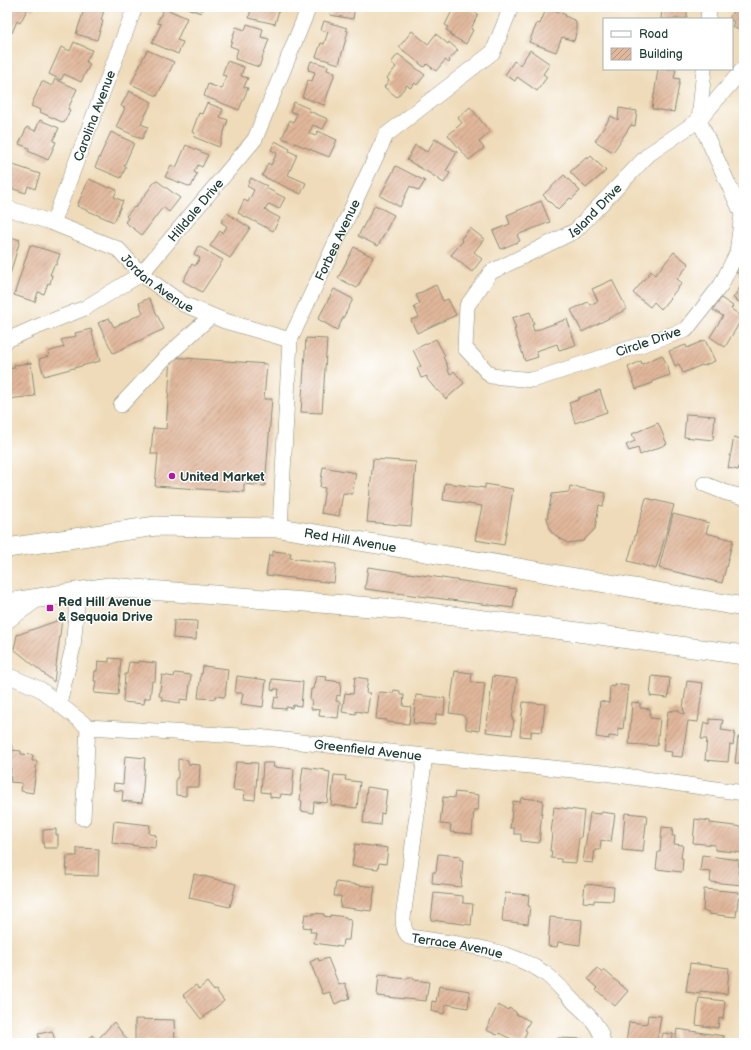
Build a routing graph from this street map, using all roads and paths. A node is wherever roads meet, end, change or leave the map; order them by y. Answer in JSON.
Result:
{"nodes":[{"id":1,"x":135,"y":7,"type":"edge"},
{"id":2,"x":309,"y":7,"type":"edge"},
{"id":3,"x":511,"y":7,"type":"edge"},
{"id":4,"x":709,"y":7,"type":"edge"},
{"id":5,"x":708,"y":18,"type":"edge"},
{"id":6,"x":744,"y":68,"type":"edge"},
{"id":7,"x":704,"y":70,"type":"edge"},
{"id":8,"x":699,"y":120,"type":"junction"},
{"id":9,"x":7,"y":208,"type":"edge"},
{"id":10,"x":53,"y":223,"type":"junction"},
{"id":11,"x":141,"y":274,"type":"junction"},
{"id":12,"x":218,"y":319,"type":"junction"},
{"id":13,"x":7,"y":340,"type":"edge"},
{"id":14,"x":290,"y":340,"type":"junction"},
{"id":15,"x":465,"y":348,"type":"joint"},
{"id":16,"x":121,"y":405,"type":"dead end"},
{"id":17,"x":704,"y":484,"type":"dead end"},
{"id":18,"x":744,"y":497,"type":"edge"},
{"id":19,"x":280,"y":528,"type":"junction"},
{"id":20,"x":7,"y":548,"type":"edge"},
{"id":21,"x":78,"y":592,"type":"junction"},
{"id":22,"x":38,"y":598,"type":"junction"},
{"id":23,"x":7,"y":602,"type":"edge"},
{"id":24,"x":744,"y":607,"type":"edge"},
{"id":25,"x":7,"y":618,"type":"edge"},
{"id":26,"x":744,"y":655,"type":"edge"},
{"id":27,"x":7,"y":675,"type":"edge"},
{"id":28,"x":59,"y":704,"type":"junction"},
{"id":29,"x":88,"y":728,"type":"junction"},
{"id":30,"x":425,"y":756,"type":"junction"},
{"id":31,"x":744,"y":793,"type":"edge"},
{"id":32,"x":83,"y":818,"type":"dead end"},
{"id":33,"x":603,"y":1043,"type":"edge"}],
"edges":[{"from":1,"to":10,"type":"street","name":"Carolina Avenue"},
{"from":2,"to":11,"type":"street","name":"Hilldale Drive"},
{"from":3,"to":14,"type":"street","name":"Forbes Avenue"},
{"from":4,"to":5,"type":"street"},
{"from":6,"to":8,"type":"street","name":"Island Drive"},
{"from":7,"to":8,"type":"street"},
{"from":8,"to":15,"type":"street","name":"Island Drive"},
{"from":8,"to":15,"type":"street","name":"Circle Drive"},
{"from":9,"to":10,"type":"street","name":"Jordan Avenue"},
{"from":10,"to":11,"type":"street","name":"Jordan Avenue"},
{"from":11,"to":12,"type":"street","name":"Jordan Avenue"},
{"from":11,"to":13,"type":"street","name":"Hilldale Drive"},
{"from":12,"to":14,"type":"street","name":"Jordan Avenue"},
{"from":12,"to":16,"type":"street"},
{"from":14,"to":19,"type":"street","name":"Forbes Avenue"},
{"from":17,"to":18,"type":"street"},
{"from":19,"to":20,"type":"main road","name":"Red Hill Avenue"},
{"from":19,"to":24,"type":"main road","name":"Red Hill Avenue"},
{"from":21,"to":22,"type":"main road"},
{"from":21,"to":26,"type":"main road"},
{"from":21,"to":28,"type":"street"},
{"from":22,"to":23,"type":"main road"},
{"from":22,"to":25,"type":"main road"},
{"from":27,"to":28,"type":"street"},
{"from":28,"to":29,"type":"street"},
{"from":29,"to":30,"type":"street","name":"Greenfield Avenue"},
{"from":29,"to":32,"type":"street"},
{"from":30,"to":31,"type":"street","name":"Greenfield Avenue"},
{"from":30,"to":33,"type":"street","name":"Terrace Avenue"}]}
